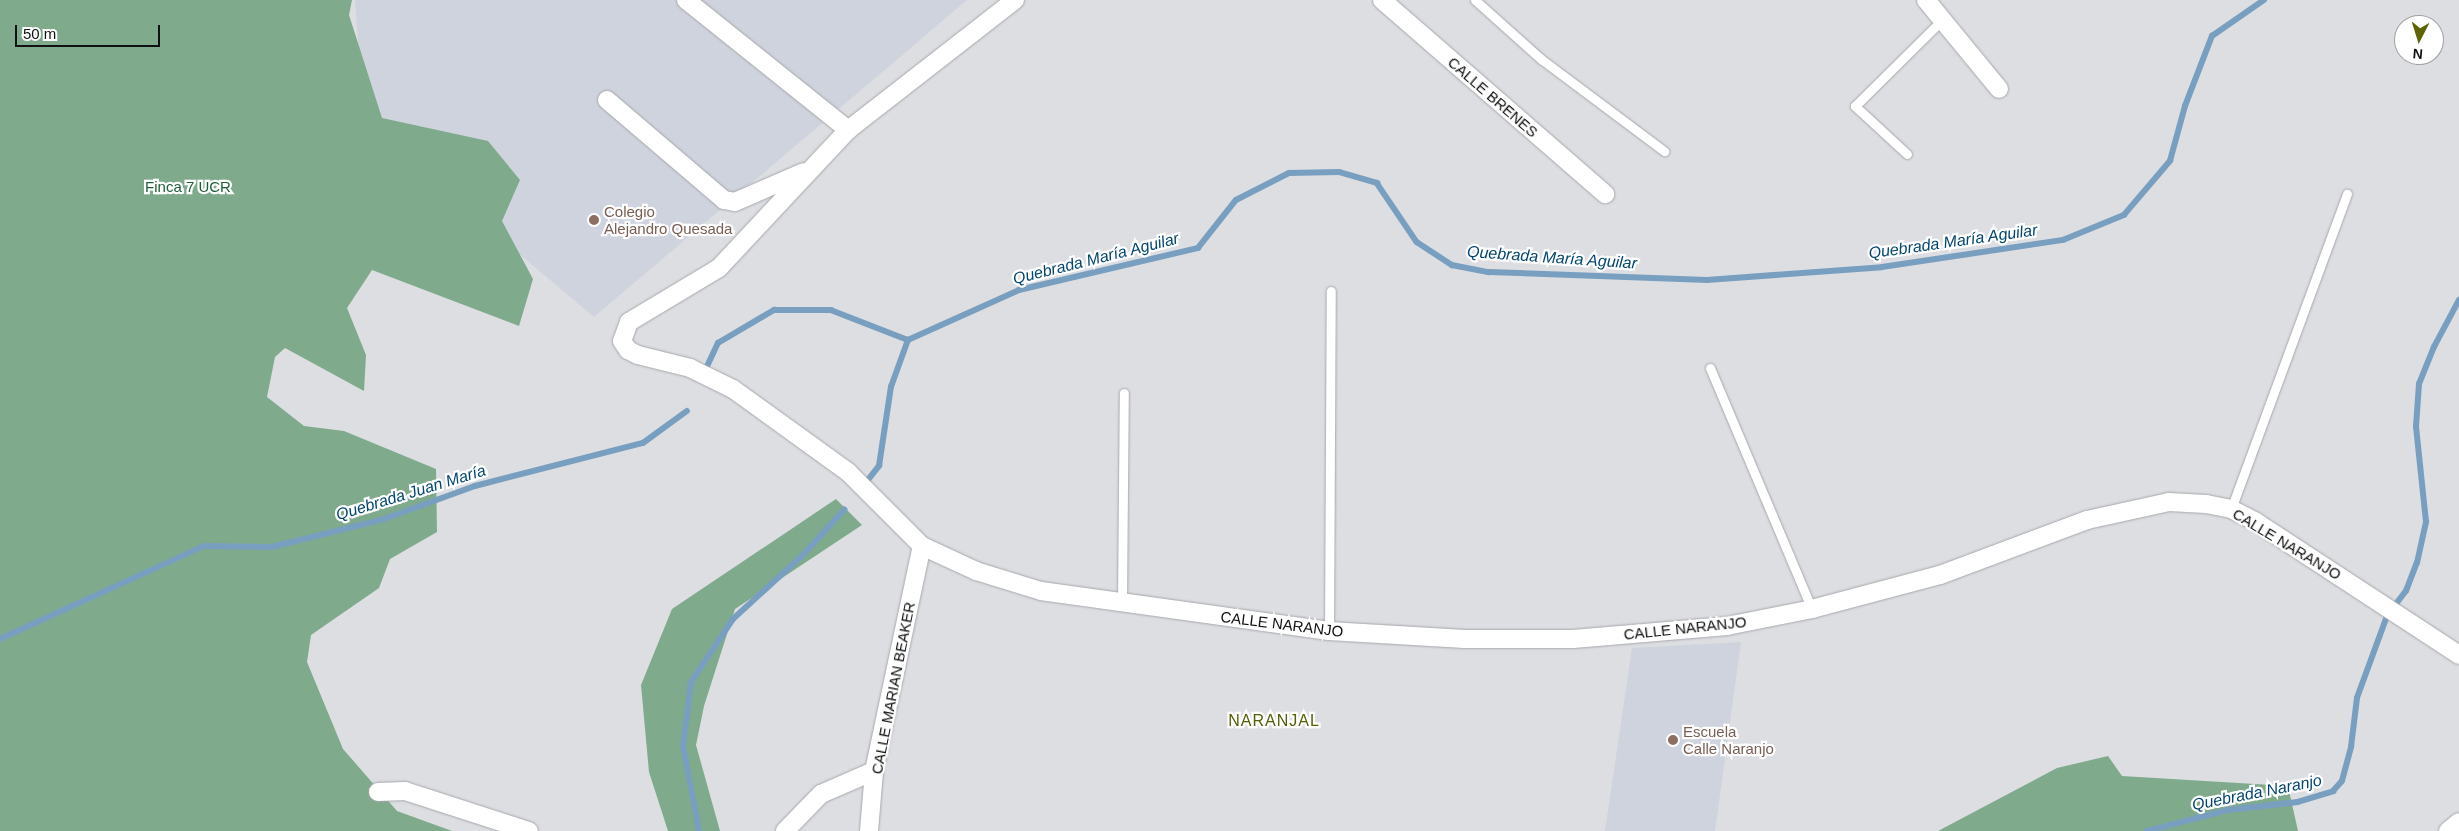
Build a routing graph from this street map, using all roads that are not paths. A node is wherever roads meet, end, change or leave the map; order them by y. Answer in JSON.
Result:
{"nodes":[{"id":1,"x":686,"y":0,"type":"edge"},
{"id":2,"x":1015,"y":0,"type":"edge"},
{"id":3,"x":1382,"y":0,"type":"edge"},
{"id":4,"x":1475,"y":0,"type":"edge"},
{"id":5,"x":1926,"y":0,"type":"edge"},
{"id":6,"x":1940,"y":21,"type":"junction"},
{"id":7,"x":1999,"y":89,"type":"dead end"},
{"id":8,"x":607,"y":100,"type":"dead end"},
{"id":9,"x":848,"y":130,"type":"junction"},
{"id":10,"x":1664,"y":151,"type":"dead end"},
{"id":11,"x":1907,"y":154,"type":"dead end"},
{"id":12,"x":812,"y":169,"type":"junction"},
{"id":13,"x":1604,"y":194,"type":"dead end"},
{"id":14,"x":2348,"y":194,"type":"dead end"},
{"id":15,"x":1331,"y":291,"type":"dead end"},
{"id":16,"x":1710,"y":368,"type":"dead end"},
{"id":17,"x":1124,"y":393,"type":"dead end"},
{"id":18,"x":2231,"y":509,"type":"junction"},
{"id":19,"x":922,"y":546,"type":"junction"},
{"id":20,"x":1122,"y":602,"type":"junction"},
{"id":21,"x":1812,"y":608,"type":"junction"},
{"id":22,"x":1329,"y":631,"type":"junction"},
{"id":23,"x":2459,"y":655,"type":"edge"},
{"id":24,"x":874,"y":771,"type":"junction"},
{"id":25,"x":378,"y":792,"type":"dead end"},
{"id":26,"x":2459,"y":822,"type":"edge"},
{"id":27,"x":529,"y":831,"type":"edge"},
{"id":28,"x":785,"y":831,"type":"edge"},
{"id":29,"x":869,"y":831,"type":"edge"},
{"id":30,"x":2448,"y":831,"type":"edge"}],
"edges":[{"from":1,"to":9,"type":"street"},
{"from":2,"to":9,"type":"street"},
{"from":3,"to":13,"type":"street","name":"CALLE BRENES"},
{"from":4,"to":10,"type":"lane"},
{"from":5,"to":6,"type":"street"},
{"from":6,"to":7,"type":"street"},
{"from":6,"to":11,"type":"lane"},
{"from":8,"to":12,"type":"street"},
{"from":9,"to":12,"type":"street"},
{"from":12,"to":19,"type":"street"},
{"from":14,"to":18,"type":"lane"},
{"from":15,"to":22,"type":"lane"},
{"from":16,"to":21,"type":"lane"},
{"from":17,"to":20,"type":"lane"},
{"from":18,"to":21,"type":"street","name":"CALLE NARANJO"},
{"from":18,"to":23,"type":"street","name":"CALLE NARANJO"},
{"from":19,"to":20,"type":"street","name":"CALLE NARANJO"},
{"from":19,"to":24,"type":"street","name":"CALLE MARIAN BEAKER"},
{"from":20,"to":22,"type":"street","name":"CALLE NARANJO"},
{"from":21,"to":22,"type":"street","name":"CALLE NARANJO"},
{"from":24,"to":28,"type":"street"},
{"from":24,"to":29,"type":"street","name":"CALLE MARIAN BEAKER"},
{"from":25,"to":27,"type":"street"},
{"from":26,"to":30,"type":"street"}]}
